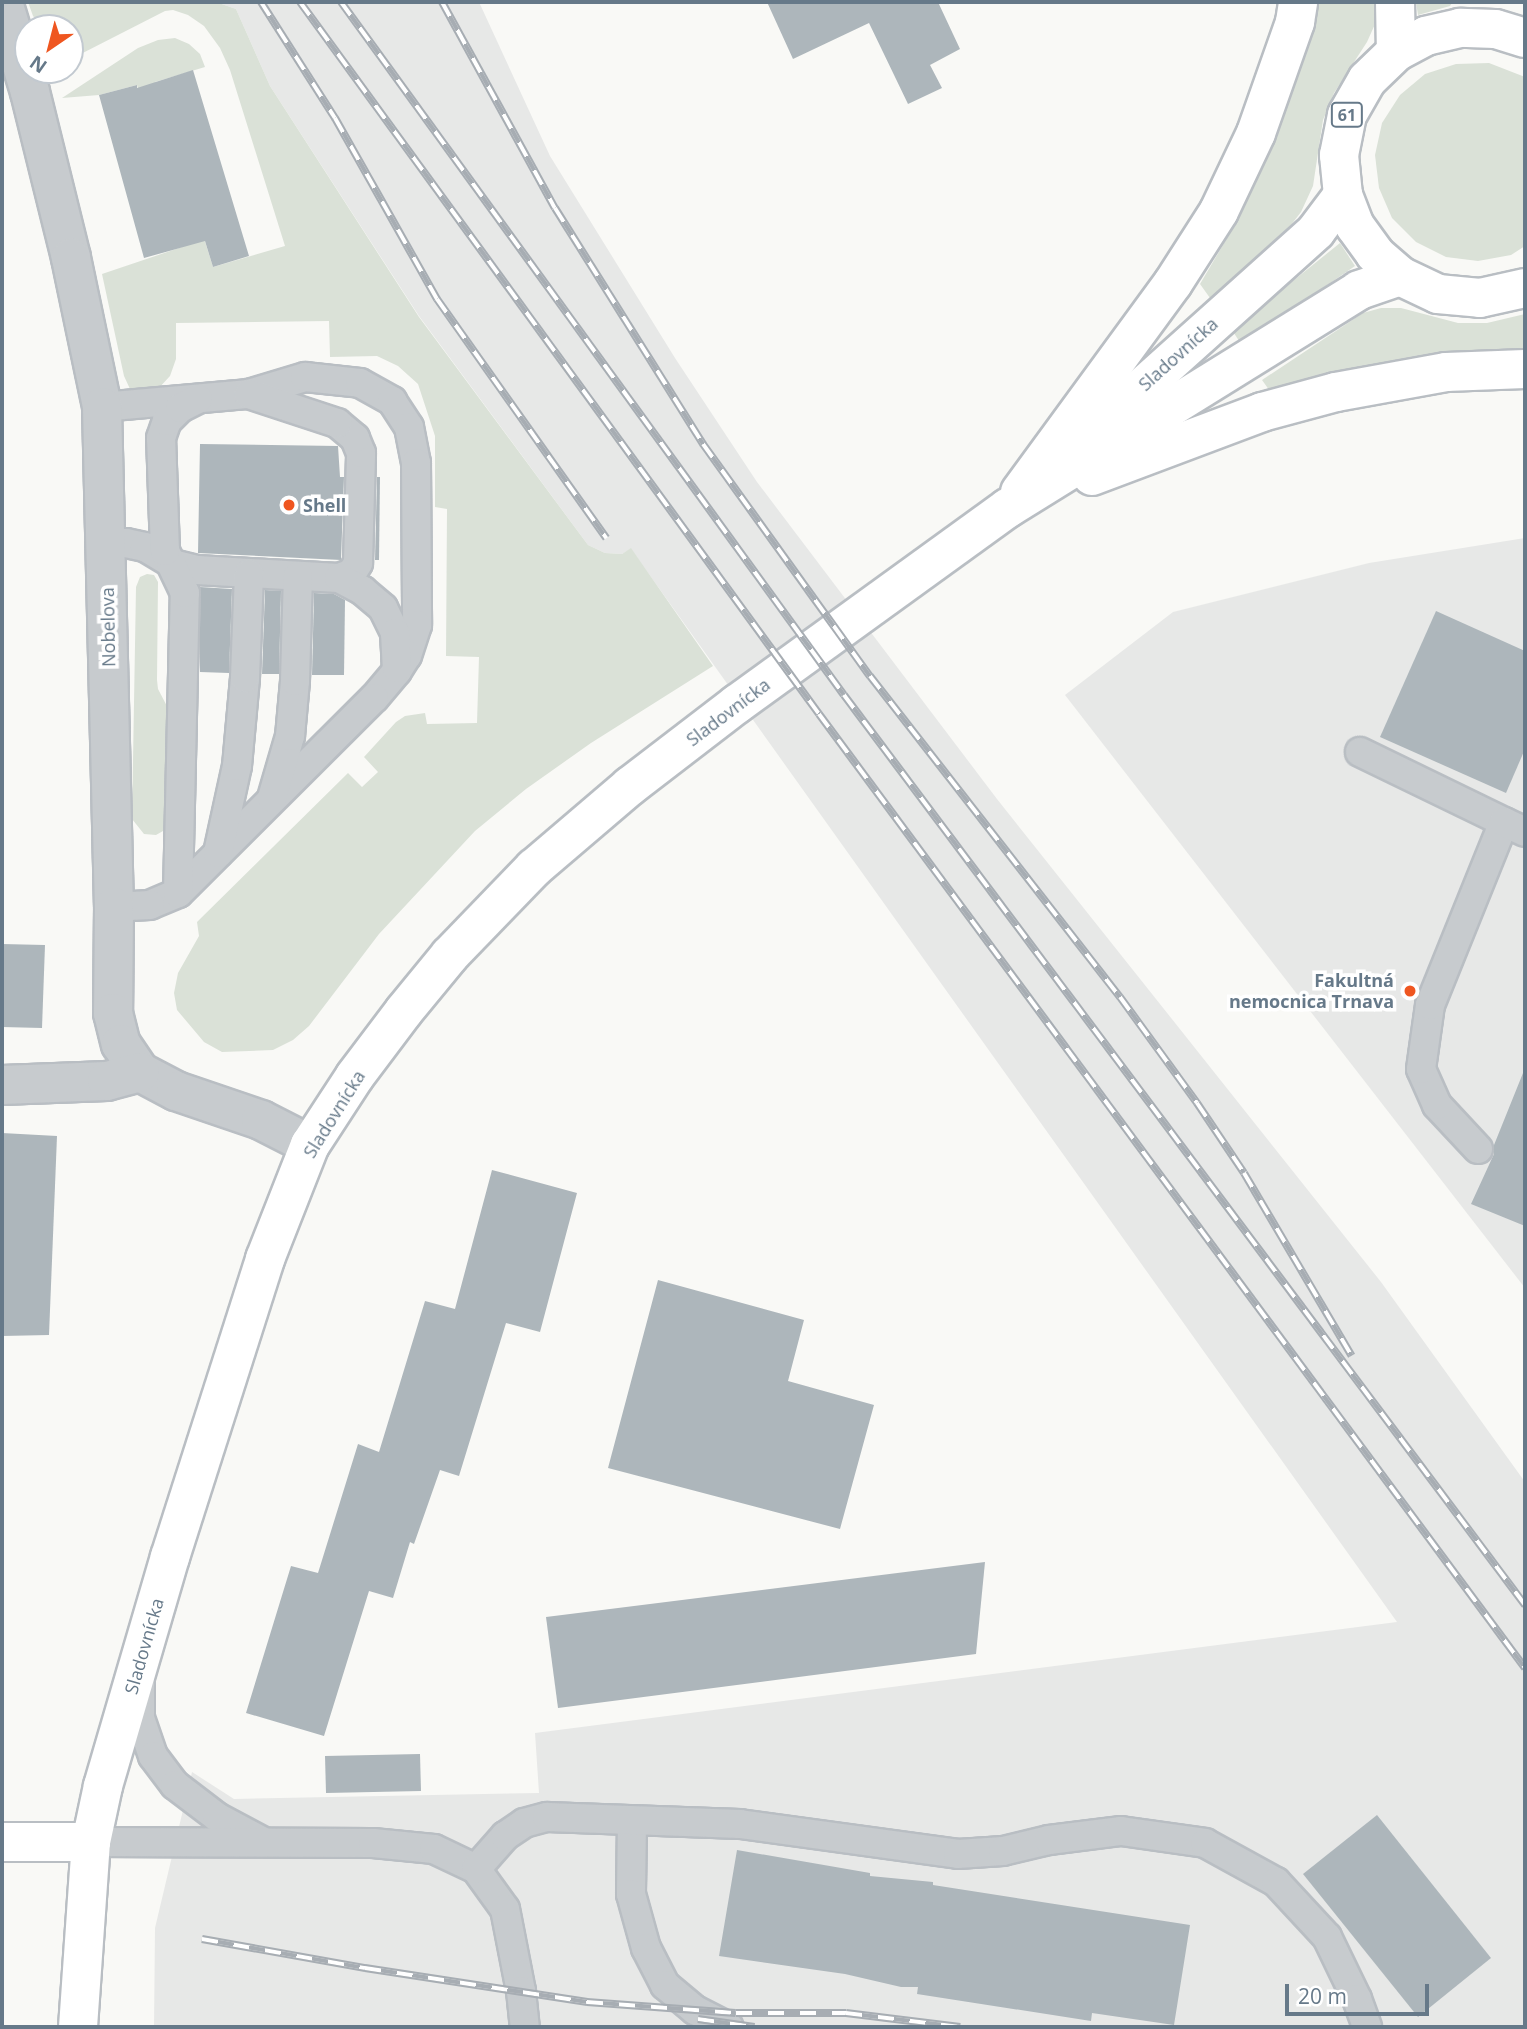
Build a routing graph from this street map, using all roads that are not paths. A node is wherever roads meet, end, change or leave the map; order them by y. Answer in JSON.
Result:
{"nodes":[{"id":1,"x":3,"y":2,"type":"edge"},
{"id":2,"x":1298,"y":2,"type":"edge"},
{"id":3,"x":1395,"y":2,"type":"edge"},
{"id":4,"x":1499,"y":23,"type":"edge"},
{"id":5,"x":1396,"y":52,"type":"junction"},
{"id":6,"x":1343,"y":195,"type":"junction"},
{"id":7,"x":1400,"y":276,"type":"junction"},
{"id":8,"x":1525,"y":288,"type":"edge"},
{"id":9,"x":1525,"y":369,"type":"edge"},
{"id":10,"x":249,"y":394,"type":"junction"},
{"id":11,"x":204,"y":396,"type":"junction"},
{"id":12,"x":102,"y":407,"type":"junction"},
{"id":13,"x":1008,"y":508,"type":"junction"},
{"id":14,"x":106,"y":544,"type":"junction"},
{"id":15,"x":173,"y":564,"type":"junction"},
{"id":16,"x":249,"y":575,"type":"junction"},
{"id":17,"x":298,"y":576,"type":"junction"},
{"id":18,"x":338,"y":578,"type":"junction"},
{"id":19,"x":397,"y":671,"type":"junction"},
{"id":20,"x":1360,"y":752,"type":"dead end"},
{"id":21,"x":271,"y":801,"type":"junction"},
{"id":22,"x":1515,"y":827,"type":"edge"},
{"id":23,"x":218,"y":853,"type":"junction"},
{"id":24,"x":178,"y":893,"type":"junction"},
{"id":25,"x":114,"y":907,"type":"junction"},
{"id":26,"x":141,"y":1072,"type":"junction"},
{"id":27,"x":2,"y":1085,"type":"edge"},
{"id":28,"x":310,"y":1146,"type":"junction"},
{"id":29,"x":1478,"y":1149,"type":"dead end"},
{"id":30,"x":140,"y":1660,"type":"junction"},
{"id":31,"x":632,"y":1821,"type":"junction"},
{"id":32,"x":2,"y":1842,"type":"edge"},
{"id":33,"x":91,"y":1842,"type":"junction"},
{"id":34,"x":265,"y":1843,"type":"junction"},
{"id":35,"x":476,"y":1869,"type":"junction"},
{"id":36,"x":78,"y":2027,"type":"edge"},
{"id":37,"x":524,"y":2027,"type":"edge"},
{"id":38,"x":730,"y":2027,"type":"edge"},
{"id":39,"x":1367,"y":2027,"type":"edge"}],
"edges":[{"from":1,"to":12,"type":"street","name":"Nobelova"},
{"from":2,"to":13,"type":"street"},
{"from":3,"to":5,"type":"street"},
{"from":4,"to":5,"type":"street","number":"61"},
{"from":5,"to":6,"type":"street","number":"61"},
{"from":6,"to":7,"type":"street","number":"61"},
{"from":6,"to":13,"type":"street","name":"Sladovnícka"},
{"from":7,"to":8,"type":"street","number":"61"},
{"from":7,"to":13,"type":"street","name":"Sladovnícka"},
{"from":9,"to":13,"type":"street"},
{"from":10,"to":11,"type":"lane"},
{"from":10,"to":18,"type":"lane"},
{"from":10,"to":19,"type":"lane"},
{"from":11,"to":12,"type":"lane"},
{"from":11,"to":15,"type":"lane"},
{"from":12,"to":14,"type":"street","name":"Nobelova"},
{"from":13,"to":28,"type":"street","name":"Sladovnícka"},
{"from":14,"to":15,"type":"lane"},
{"from":14,"to":25,"type":"street","name":"Nobelova"},
{"from":15,"to":16,"type":"lane"},
{"from":15,"to":24,"type":"lane"},
{"from":16,"to":17,"type":"lane"},
{"from":16,"to":23,"type":"lane"},
{"from":17,"to":18,"type":"lane"},
{"from":17,"to":21,"type":"lane"},
{"from":18,"to":19,"type":"lane"},
{"from":19,"to":21,"type":"lane"},
{"from":20,"to":22,"type":"lane"},
{"from":21,"to":23,"type":"lane"},
{"from":22,"to":29,"type":"lane"},
{"from":23,"to":24,"type":"lane"},
{"from":24,"to":25,"type":"lane"},
{"from":25,"to":26,"type":"street","name":"Nobelova"},
{"from":26,"to":27,"type":"street"},
{"from":26,"to":28,"type":"street","name":"Nobelova"},
{"from":28,"to":30,"type":"street","name":"Sladovnícka"},
{"from":30,"to":33,"type":"street","name":"Sladovnícka"},
{"from":30,"to":34,"type":"lane"},
{"from":31,"to":35,"type":"lane"},
{"from":31,"to":38,"type":"lane"},
{"from":31,"to":39,"type":"lane"},
{"from":32,"to":33,"type":"street"},
{"from":33,"to":34,"type":"lane"},
{"from":33,"to":36,"type":"street","name":"Sladovnícka"},
{"from":34,"to":35,"type":"lane"},
{"from":35,"to":37,"type":"lane"}]}
